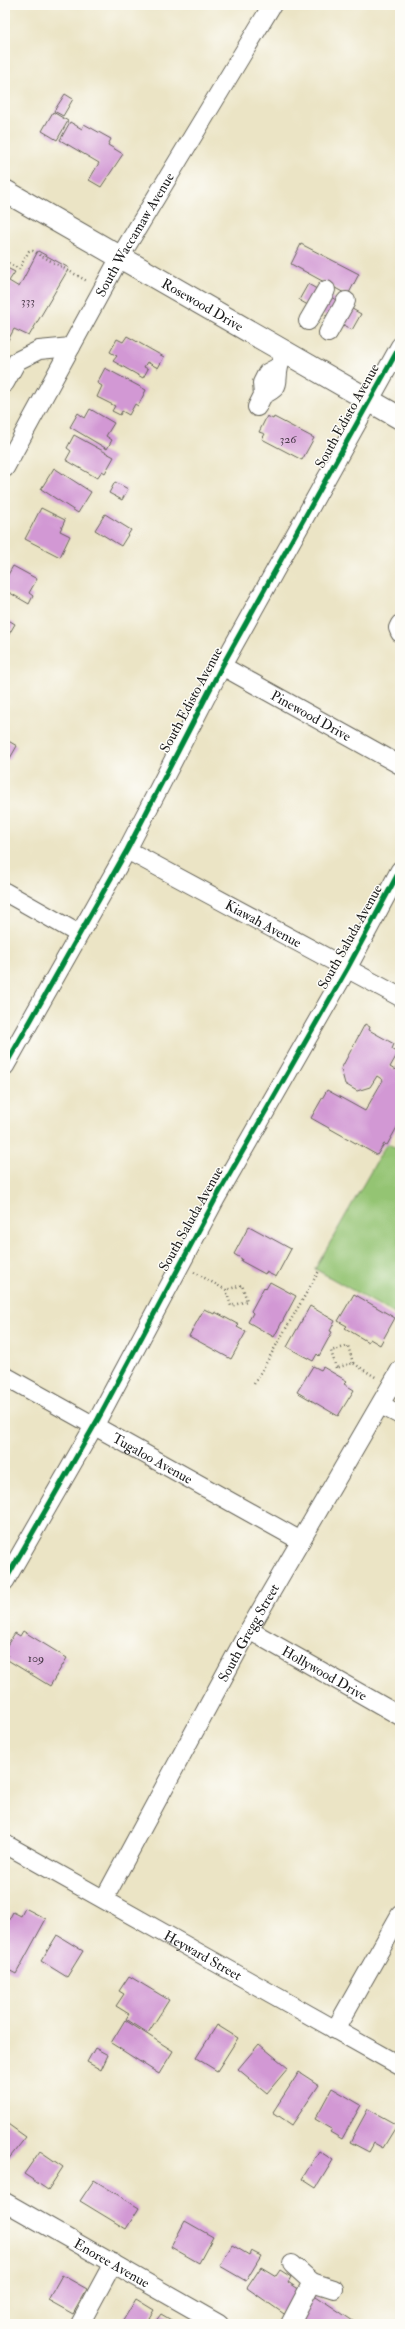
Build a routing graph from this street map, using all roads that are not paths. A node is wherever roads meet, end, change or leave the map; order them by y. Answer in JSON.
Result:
{"nodes":[{"id":1,"x":272,"y":5,"type":"edge"},
{"id":2,"x":5,"y":191,"type":"edge"},
{"id":3,"x":120,"y":257,"type":"junction"},
{"id":4,"x":326,"y":290,"type":"dead end"},
{"id":5,"x":346,"y":301,"type":"dead end"},
{"id":6,"x":308,"y":321,"type":"dead end"},
{"id":7,"x":328,"y":333,"type":"dead end"},
{"id":8,"x":400,"y":346,"type":"edge"},
{"id":9,"x":71,"y":347,"type":"junction"},
{"id":10,"x":282,"y":360,"type":"junction"},
{"id":11,"x":5,"y":383,"type":"edge"},
{"id":12,"x":370,"y":400,"type":"junction"},
{"id":13,"x":260,"y":401,"type":"dead end"},
{"id":14,"x":400,"y":418,"type":"edge"},
{"id":15,"x":5,"y":468,"type":"edge"},
{"id":16,"x":400,"y":624,"type":"edge"},
{"id":17,"x":400,"y":633,"type":"edge"},
{"id":18,"x":222,"y":666,"type":"junction"},
{"id":19,"x":400,"y":765,"type":"edge"},
{"id":20,"x":127,"y":850,"type":"junction"},
{"id":21,"x":400,"y":870,"type":"edge"},
{"id":22,"x":5,"y":892,"type":"edge"},
{"id":23,"x":79,"y":934,"type":"junction"},
{"id":24,"x":347,"y":969,"type":"junction"},
{"id":25,"x":400,"y":998,"type":"edge"},
{"id":26,"x":5,"y":1066,"type":"edge"},
{"id":27,"x":400,"y":1370,"type":"edge"},
{"id":28,"x":5,"y":1376,"type":"edge"},
{"id":29,"x":381,"y":1405,"type":"junction"},
{"id":30,"x":400,"y":1415,"type":"edge"},
{"id":31,"x":94,"y":1426,"type":"junction"},
{"id":32,"x":301,"y":1541,"type":"junction"},
{"id":33,"x":5,"y":1581,"type":"edge"},
{"id":34,"x":249,"y":1630,"type":"junction"},
{"id":35,"x":400,"y":1716,"type":"edge"},
{"id":36,"x":5,"y":1844,"type":"edge"},
{"id":37,"x":104,"y":1900,"type":"junction"},
{"id":38,"x":400,"y":1915,"type":"edge"},
{"id":39,"x":336,"y":2030,"type":"junction"},
{"id":40,"x":400,"y":2066,"type":"edge"},
{"id":41,"x":5,"y":2202,"type":"edge"},
{"id":42,"x":113,"y":2263,"type":"junction"},
{"id":43,"x":292,"y":2264,"type":"dead end"},
{"id":44,"x":312,"y":2282,"type":"junction"},
{"id":45,"x":334,"y":2289,"type":"dead end"},
{"id":46,"x":80,"y":2324,"type":"edge"},
{"id":47,"x":219,"y":2324,"type":"edge"},
{"id":48,"x":290,"y":2324,"type":"edge"}],
"edges":[{"from":1,"to":3,"type":"street","name":"South Waccamaw Avenue"},
{"from":2,"to":3,"type":"main road","name":"Rosewood Drive"},
{"from":3,"to":9,"type":"street","name":"South Waccamaw Avenue"},
{"from":3,"to":10,"type":"main road","name":"Rosewood Drive"},
{"from":4,"to":6,"type":"street"},
{"from":5,"to":7,"type":"street"},
{"from":8,"to":12,"type":"street","name":"South Edisto Avenue"},
{"from":9,"to":11,"type":"street"},
{"from":9,"to":15,"type":"street","name":"South Waccamaw Avenue"},
{"from":10,"to":12,"type":"main road","name":"Rosewood Drive"},
{"from":10,"to":13,"type":"street"},
{"from":12,"to":14,"type":"main road","name":"Rosewood Drive"},
{"from":12,"to":18,"type":"street","name":"South Edisto Avenue"},
{"from":16,"to":17,"type":"street"},
{"from":18,"to":19,"type":"street","name":"Pinewood Drive"},
{"from":18,"to":20,"type":"street","name":"South Edisto Avenue"},
{"from":20,"to":23,"type":"street","name":"South Edisto Avenue"},
{"from":20,"to":24,"type":"street","name":"Kiawah Avenue"},
{"from":21,"to":24,"type":"street","name":"South Saluda Avenue"},
{"from":22,"to":23,"type":"street"},
{"from":23,"to":26,"type":"street","name":"South Edisto Avenue"},
{"from":24,"to":25,"type":"street","name":"Kiawah Avenue"},
{"from":24,"to":31,"type":"street","name":"South Saluda Avenue"},
{"from":27,"to":29,"type":"street","name":"South Gregg Street"},
{"from":28,"to":31,"type":"street","name":"Tugaloo Avenue"},
{"from":29,"to":30,"type":"street"},
{"from":29,"to":32,"type":"street","name":"South Gregg Street"},
{"from":31,"to":32,"type":"street","name":"Tugaloo Avenue"},
{"from":31,"to":33,"type":"street","name":"South Saluda Avenue"},
{"from":32,"to":34,"type":"street","name":"South Gregg Street"},
{"from":34,"to":35,"type":"street","name":"Hollywood Drive"},
{"from":34,"to":37,"type":"street","name":"South Gregg Street"},
{"from":36,"to":37,"type":"street","name":"Heyward Street"},
{"from":37,"to":39,"type":"street","name":"Heyward Street"},
{"from":38,"to":39,"type":"street"},
{"from":39,"to":40,"type":"street","name":"Heyward Street"},
{"from":41,"to":42,"type":"street","name":"Enoree Avenue"},
{"from":42,"to":46,"type":"street"},
{"from":42,"to":47,"type":"street","name":"Enoree Avenue"},
{"from":43,"to":44,"type":"street"},
{"from":44,"to":45,"type":"street"},
{"from":44,"to":48,"type":"street"}]}
